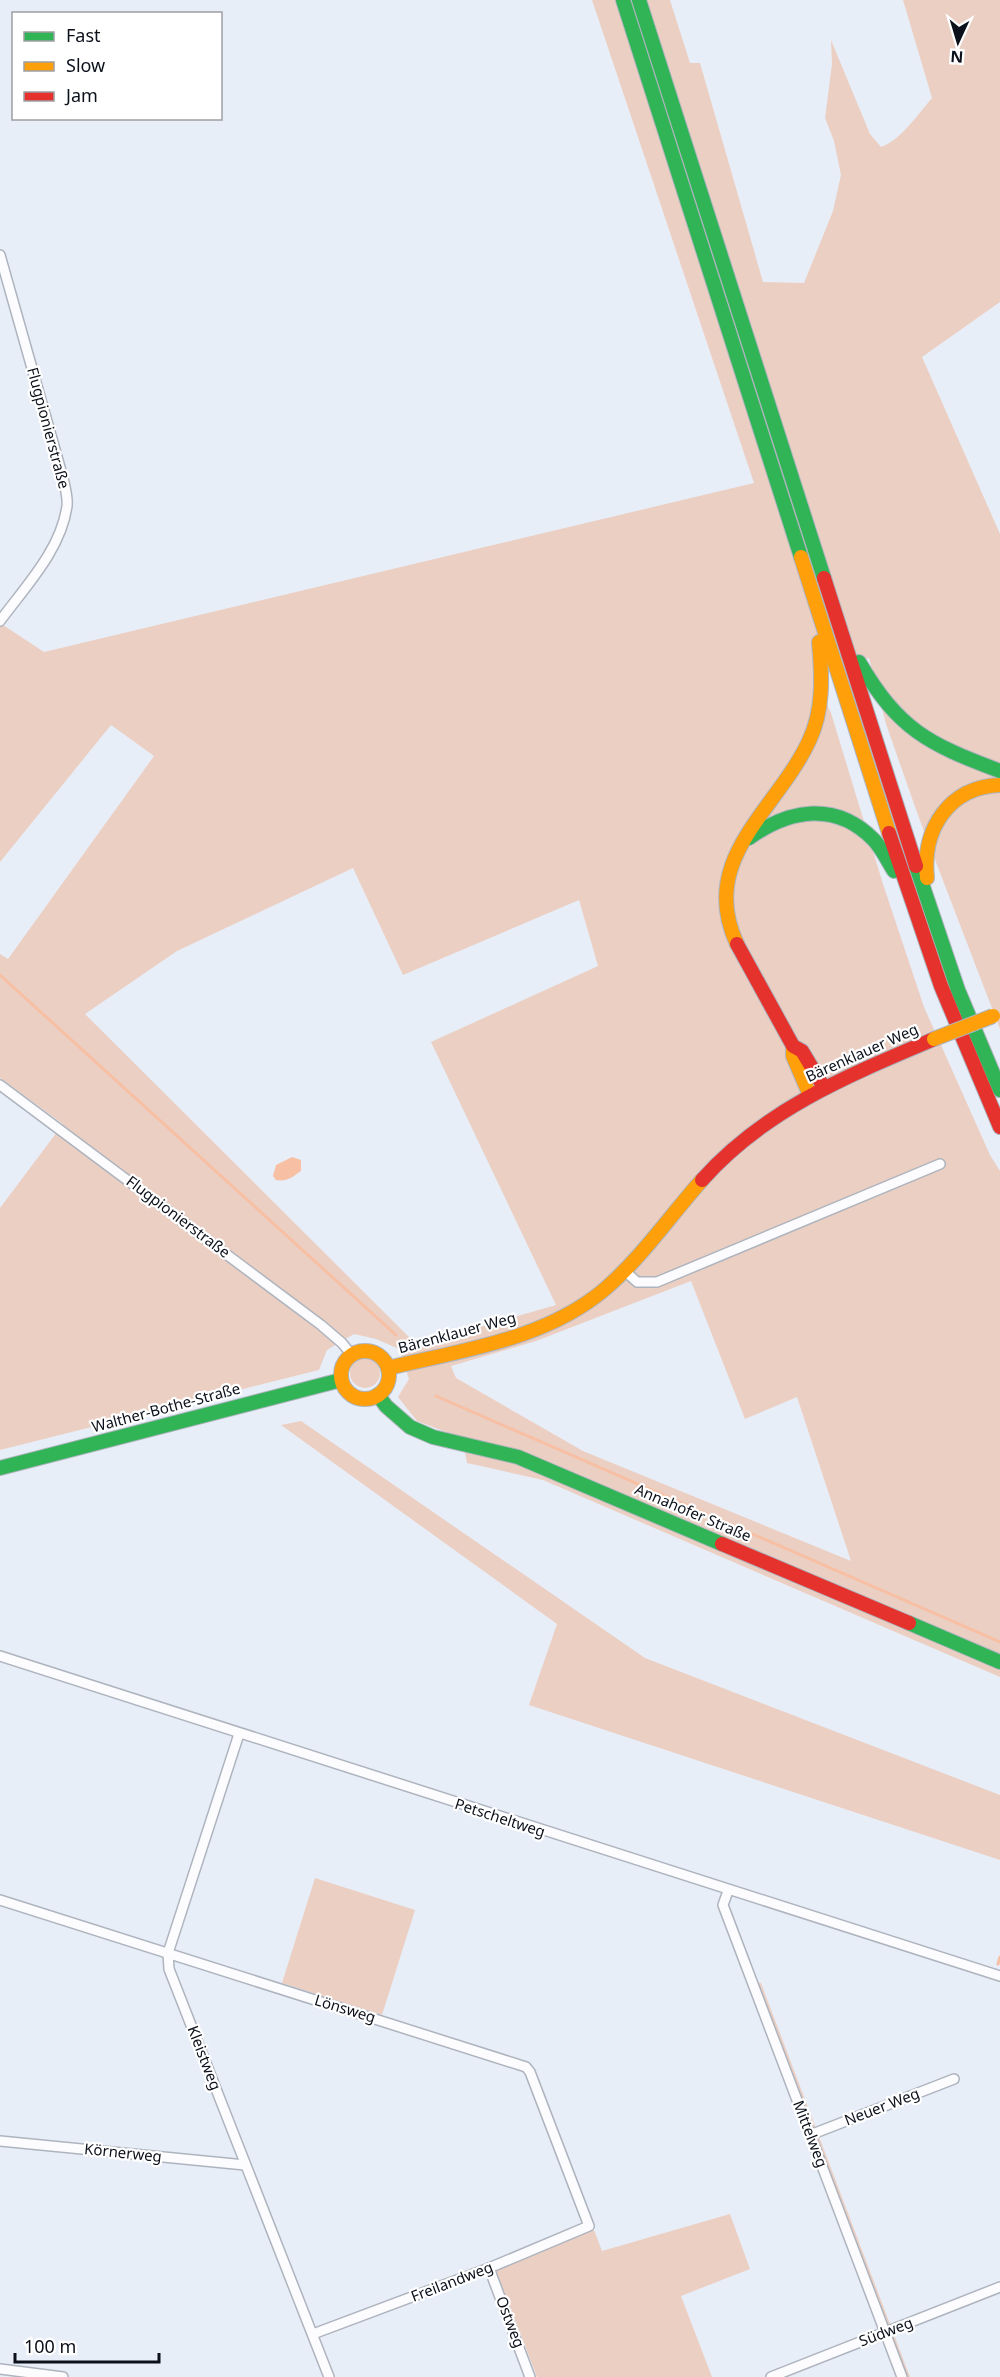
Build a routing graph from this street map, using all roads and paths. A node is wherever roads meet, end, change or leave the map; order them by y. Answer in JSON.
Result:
{"nodes":[{"id":1,"x":623,"y":0,"type":"edge"},
{"id":2,"x":639,"y":0,"type":"edge"},
{"id":3,"x":0,"y":255,"type":"edge"},
{"id":4,"x":815,"y":604,"type":"junction"},
{"id":5,"x":0,"y":621,"type":"edge"},
{"id":6,"x":838,"y":621,"type":"junction"},
{"id":7,"x":1000,"y":771,"type":"edge"},
{"id":8,"x":1000,"y":785,"type":"edge"},
{"id":9,"x":741,"y":845,"type":"junction"},
{"id":10,"x":910,"y":899,"type":"junction"},
{"id":11,"x":931,"y":913,"type":"junction"},
{"id":12,"x":997,"y":1015,"type":"edge"},
{"id":13,"x":793,"y":1046,"type":"junction"},
{"id":14,"x":0,"y":1085,"type":"edge"},
{"id":15,"x":823,"y":1086,"type":"junction"},
{"id":16,"x":1000,"y":1090,"type":"edge"},
{"id":17,"x":810,"y":1094,"type":"junction"},
{"id":18,"x":1000,"y":1127,"type":"edge"},
{"id":19,"x":940,"y":1164,"type":"dead end"},
{"id":20,"x":626,"y":1272,"type":"junction"},
{"id":21,"x":351,"y":1354,"type":"junction"},
{"id":22,"x":388,"y":1368,"type":"junction"},
{"id":23,"x":341,"y":1380,"type":"junction"},
{"id":24,"x":378,"y":1395,"type":"junction"},
{"id":25,"x":0,"y":1468,"type":"edge"},
{"id":26,"x":0,"y":1656,"type":"edge"},
{"id":27,"x":1000,"y":1662,"type":"edge"},
{"id":28,"x":239,"y":1734,"type":"junction"},
{"id":29,"x":728,"y":1891,"type":"junction"},
{"id":30,"x":0,"y":1900,"type":"edge"},
{"id":31,"x":168,"y":1953,"type":"junction"},
{"id":32,"x":1000,"y":1976,"type":"edge"},
{"id":33,"x":954,"y":2079,"type":"dead end"},
{"id":34,"x":810,"y":2135,"type":"junction"},
{"id":35,"x":0,"y":2141,"type":"edge"},
{"id":36,"x":245,"y":2165,"type":"junction"},
{"id":37,"x":590,"y":2226,"type":"joint"},
{"id":38,"x":489,"y":2268,"type":"junction"},
{"id":39,"x":1000,"y":2287,"type":"edge"},
{"id":40,"x":885,"y":2332,"type":"junction"},
{"id":41,"x":313,"y":2334,"type":"junction"},
{"id":42,"x":0,"y":2369,"type":"edge"},
{"id":43,"x":63,"y":2377,"type":"edge"},
{"id":44,"x":329,"y":2377,"type":"edge"},
{"id":45,"x":530,"y":2377,"type":"edge"},
{"id":46,"x":771,"y":2377,"type":"edge"},
{"id":47,"x":902,"y":2377,"type":"edge"}],
"edges":[{"from":1,"to":4,"type":"main road"},
{"from":2,"to":6,"type":"main road"},
{"from":3,"to":5,"type":"street","name":"Flugpionierstraße"},
{"from":4,"to":9,"type":"main road"},
{"from":4,"to":10,"type":"main road"},
{"from":6,"to":7,"type":"main road"},
{"from":6,"to":11,"type":"main road"},
{"from":8,"to":11,"type":"main road"},
{"from":9,"to":10,"type":"main road"},
{"from":9,"to":13,"type":"main road"},
{"from":10,"to":18,"type":"main road"},
{"from":11,"to":16,"type":"main road"},
{"from":12,"to":15,"type":"main road","name":"Bärenklauer Weg","bridge":true},
{"from":13,"to":15,"type":"main road"},
{"from":13,"to":17,"type":"main road"},
{"from":14,"to":21,"type":"street","name":"Flugpionierstraße"},
{"from":15,"to":17,"type":"main road","name":"Bärenklauer Weg"},
{"from":17,"to":20,"type":"main road","name":"Bärenklauer Weg"},
{"from":19,"to":20,"type":"street"},
{"from":20,"to":22,"type":"main road","name":"Bärenklauer Weg"},
{"from":21,"to":22,"type":"main road"},
{"from":21,"to":23,"type":"main road"},
{"from":22,"to":24,"type":"main road"},
{"from":23,"to":24,"type":"main road"},
{"from":23,"to":25,"type":"main road","name":"Walther-Bothe-Straße"},
{"from":24,"to":27,"type":"main road","name":"Annahofer Straße"},
{"from":26,"to":28,"type":"street","name":"Petscheltweg"},
{"from":28,"to":29,"type":"street","name":"Petscheltweg"},
{"from":28,"to":31,"type":"street"},
{"from":29,"to":32,"type":"street","name":"Petscheltweg"},
{"from":29,"to":34,"type":"street","name":"Mittelweg"},
{"from":30,"to":31,"type":"street","name":"Lönsweg"},
{"from":31,"to":36,"type":"street","name":"Kleistweg"},
{"from":31,"to":37,"type":"street","name":"Lönsweg"},
{"from":33,"to":34,"type":"street","name":"Neuer Weg"},
{"from":34,"to":40,"type":"street","name":"Mittelweg"},
{"from":35,"to":36,"type":"street","name":"Körnerweg"},
{"from":36,"to":41,"type":"street","name":"Kleistweg"},
{"from":37,"to":38,"type":"street","name":"Freilandweg"},
{"from":38,"to":41,"type":"street","name":"Freilandweg"},
{"from":38,"to":45,"type":"street","name":"Ostweg"},
{"from":39,"to":40,"type":"street","name":"Südweg"},
{"from":40,"to":46,"type":"street","name":"Südweg"},
{"from":40,"to":47,"type":"street","name":"Mittelweg"},
{"from":41,"to":44,"type":"street","name":"Kleistweg"},
{"from":42,"to":43,"type":"street"}]}
